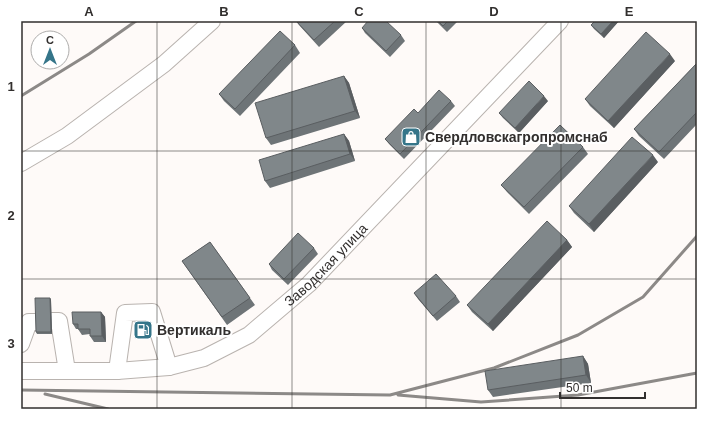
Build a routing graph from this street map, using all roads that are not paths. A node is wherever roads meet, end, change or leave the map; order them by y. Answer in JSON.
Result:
{"nodes":[{"id":1,"x":212,"y":21,"type":"edge"},
{"id":2,"x":560,"y":21,"type":"edge"},
{"id":3,"x":21,"y":163,"type":"edge"},
{"id":4,"x":21,"y":344,"type":"edge"},
{"id":5,"x":169,"y":366,"type":"junction"},
{"id":6,"x":117,"y":370,"type":"junction"},
{"id":7,"x":21,"y":371,"type":"edge"},
{"id":8,"x":67,"y":371,"type":"junction"}],
"edges":[{"from":1,"to":3,"type":"street"},
{"from":2,"to":5,"type":"street","name":"Заводская улица"},
{"from":4,"to":8,"type":"street"},
{"from":5,"to":6,"type":"street","name":"Заводская улица"},
{"from":5,"to":6,"type":"street"},
{"from":6,"to":8,"type":"street","name":"Заводская улица"},
{"from":7,"to":8,"type":"street","name":"Заводская улица"}]}
